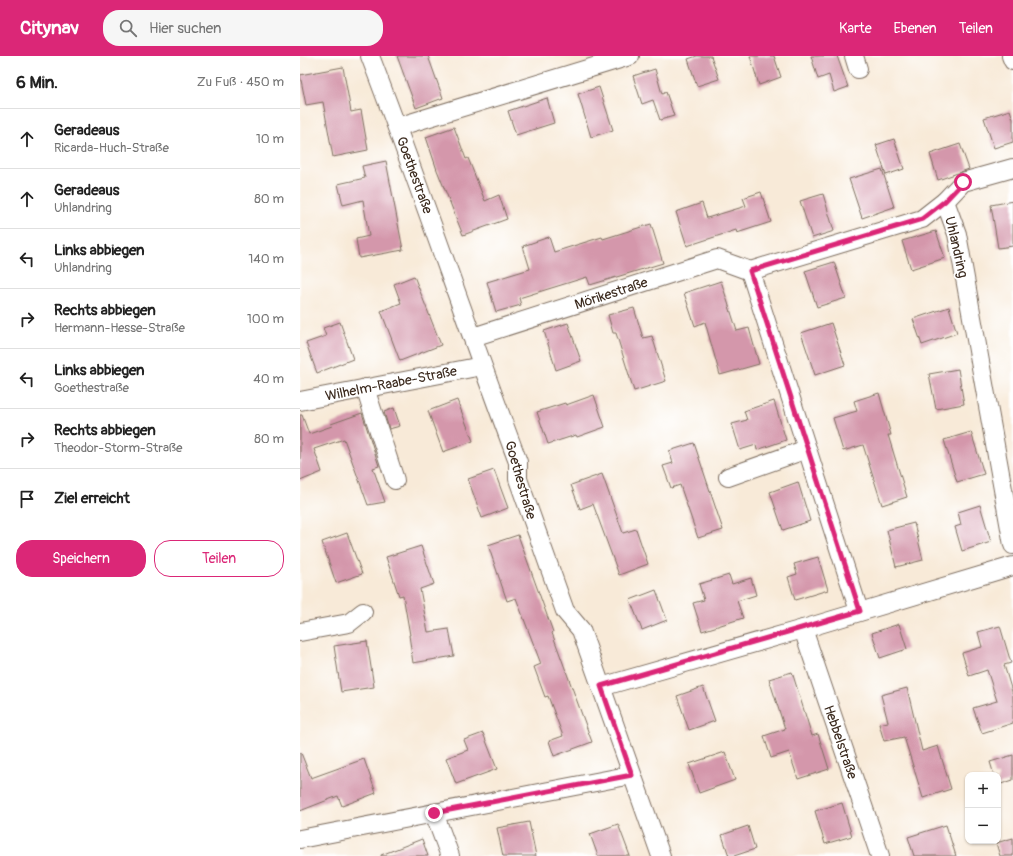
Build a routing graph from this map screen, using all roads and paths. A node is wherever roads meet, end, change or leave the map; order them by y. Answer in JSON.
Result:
{"nodes":[{"id":1,"x":370,"y":56,"type":"edge"},
{"id":2,"x":630,"y":56,"type":"edge"},
{"id":3,"x":1011,"y":56,"type":"edge"},
{"id":4,"x":1013,"y":61,"type":"edge"},
{"id":5,"x":397,"y":127,"type":"junction"},
{"id":6,"x":1013,"y":168,"type":"edge"},
{"id":7,"x":945,"y":201,"type":"junction"},
{"id":8,"x":750,"y":271,"type":"junction"},
{"id":9,"x":472,"y":337,"type":"junction"},
{"id":10,"x":482,"y":366,"type":"junction"},
{"id":11,"x":365,"y":388,"type":"junction"},
{"id":12,"x":300,"y":400,"type":"edge"},
{"id":13,"x":807,"y":449,"type":"junction"},
{"id":14,"x":728,"y":477,"type":"dead end"},
{"id":15,"x":395,"y":480,"type":"dead end"},
{"id":16,"x":1013,"y":545,"type":"edge"},
{"id":17,"x":1013,"y":566,"type":"edge"},
{"id":18,"x":860,"y":611,"type":"junction"},
{"id":19,"x":363,"y":612,"type":"dead end"},
{"id":20,"x":803,"y":629,"type":"junction"},
{"id":21,"x":300,"y":632,"type":"edge"},
{"id":22,"x":601,"y":686,"type":"junction"},
{"id":23,"x":632,"y":775,"type":"junction"},
{"id":24,"x":434,"y":813,"type":"junction"},
{"id":25,"x":300,"y":839,"type":"edge"},
{"id":26,"x":450,"y":856,"type":"edge"},
{"id":27,"x":661,"y":856,"type":"edge"},
{"id":28,"x":880,"y":856,"type":"edge"}],
"edges":[{"from":1,"to":5,"type":"street","name":"Goethestraße"},
{"from":2,"to":5,"type":"street"},
{"from":3,"to":4,"type":"street"},
{"from":5,"to":9,"type":"street","name":"Goethestraße"},
{"from":6,"to":7,"type":"street"},
{"from":7,"to":8,"type":"street","name":"Uhlandring"},
{"from":7,"to":16,"type":"street","name":"Uhlandring"},
{"from":8,"to":9,"type":"street","name":"Mörikestraße"},
{"from":8,"to":13,"type":"street"},
{"from":9,"to":10,"type":"street","name":"Goethestraße"},
{"from":10,"to":11,"type":"street","name":"Wilhelm-Raabe-Straße"},
{"from":10,"to":22,"type":"street","name":"Goethestraße"},
{"from":11,"to":12,"type":"street","name":"Wilhelm-Raabe-Straße"},
{"from":11,"to":15,"type":"street"},
{"from":13,"to":14,"type":"street"},
{"from":13,"to":18,"type":"street"},
{"from":17,"to":18,"type":"street"},
{"from":18,"to":20,"type":"street"},
{"from":19,"to":21,"type":"street"},
{"from":20,"to":22,"type":"street"},
{"from":20,"to":28,"type":"street","name":"Hebbelstraße"},
{"from":22,"to":23,"type":"street","name":"Goethestraße"},
{"from":23,"to":24,"type":"street"},
{"from":23,"to":27,"type":"street","name":"Goethestraße"},
{"from":24,"to":25,"type":"street"},
{"from":24,"to":26,"type":"street"}]}
